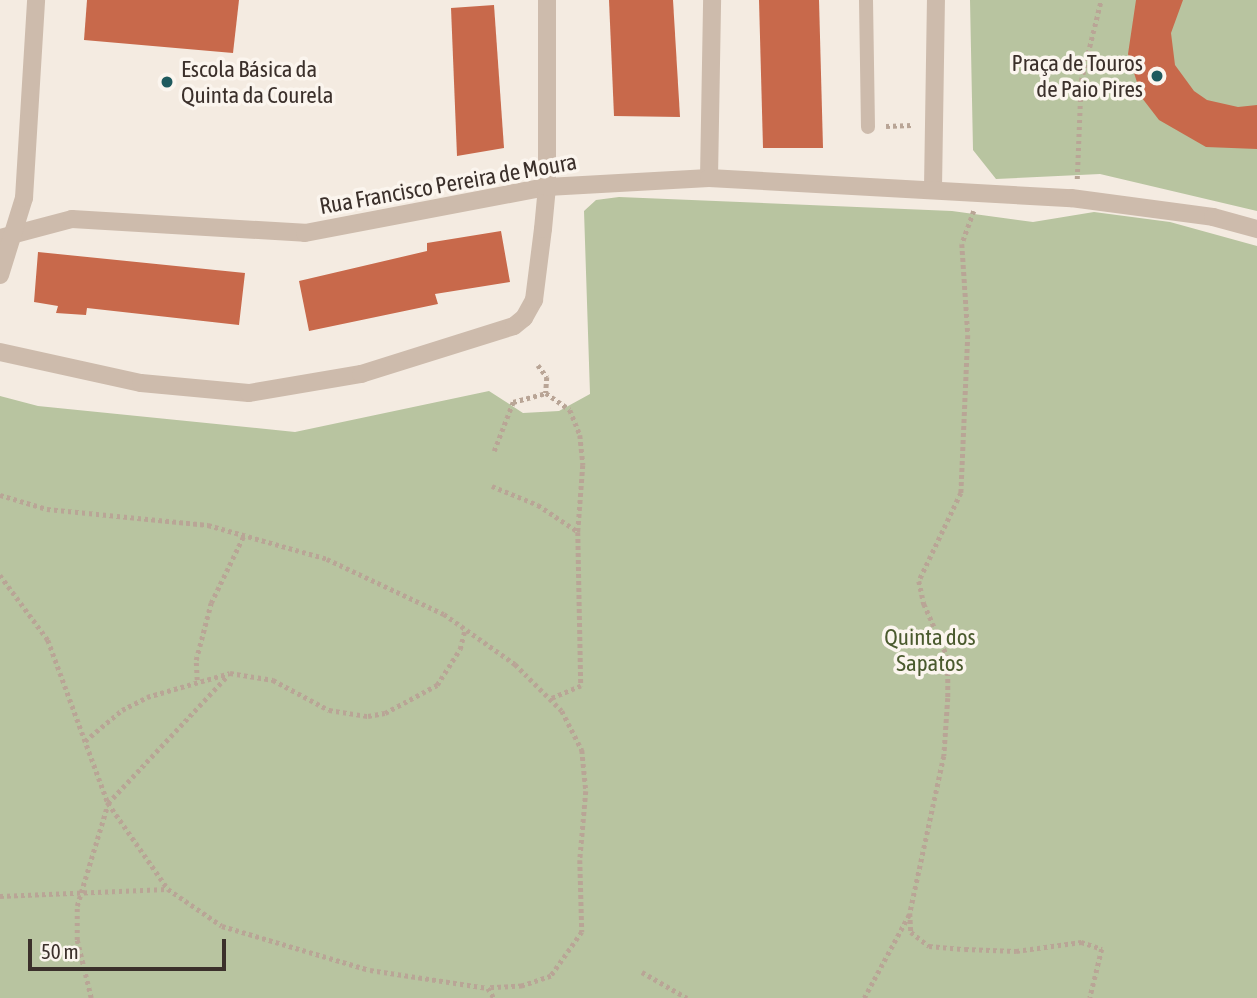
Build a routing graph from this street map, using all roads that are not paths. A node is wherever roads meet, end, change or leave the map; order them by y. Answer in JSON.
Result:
{"nodes":[{"id":1,"x":36,"y":0,"type":"edge"},
{"id":2,"x":547,"y":0,"type":"edge"},
{"id":3,"x":712,"y":0,"type":"edge"},
{"id":4,"x":866,"y":0,"type":"edge"},
{"id":5,"x":936,"y":0,"type":"edge"},
{"id":6,"x":868,"y":127,"type":"road end"},
{"id":7,"x":709,"y":178,"type":"junction"},
{"id":8,"x":547,"y":187,"type":"junction"},
{"id":9,"x":933,"y":187,"type":"junction"},
{"id":10,"x":1257,"y":229,"type":"edge"},
{"id":11,"x":7,"y":236,"type":"edge"},
{"id":12,"x":0,"y":275,"type":"edge"},
{"id":13,"x":0,"y":352,"type":"edge"}],
"edges":[{"from":1,"to":11,"type":"street"},
{"from":2,"to":8,"type":"street"},
{"from":3,"to":7,"type":"street"},
{"from":4,"to":6,"type":"lane"},
{"from":5,"to":9,"type":"street"},
{"from":7,"to":8,"type":"street","name":"Rua Francisco Pereira de Moura"},
{"from":7,"to":9,"type":"street","name":"Rua Francisco Pereira de Moura"},
{"from":8,"to":11,"type":"street","name":"Rua Francisco Pereira de Moura"},
{"from":8,"to":13,"type":"street"},
{"from":9,"to":10,"type":"street","name":"Rua Francisco Pereira de Moura"},
{"from":11,"to":12,"type":"street"}]}
